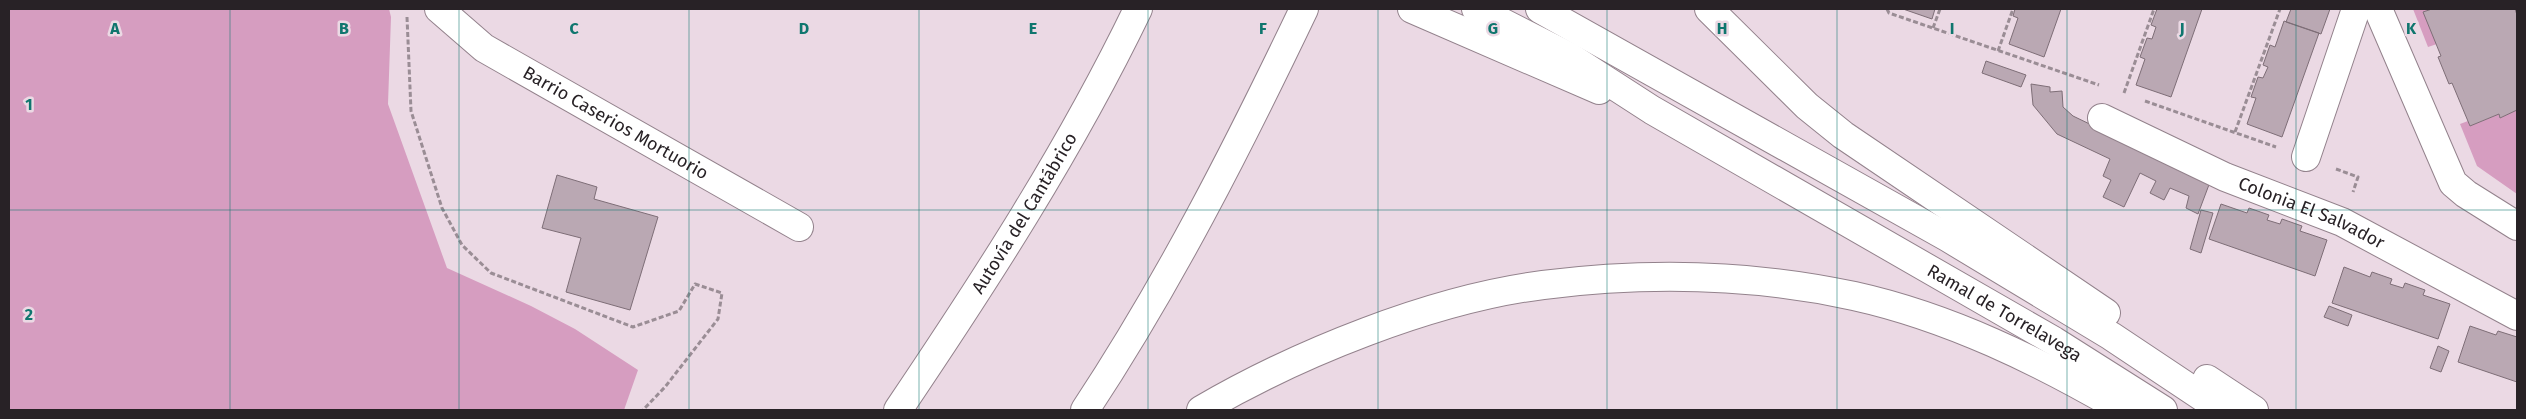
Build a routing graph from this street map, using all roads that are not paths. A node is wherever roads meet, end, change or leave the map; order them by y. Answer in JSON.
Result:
{"nodes":[{"id":1,"x":439,"y":9,"type":"edge"},
{"id":2,"x":1304,"y":9,"type":"edge"},
{"id":3,"x":1412,"y":9,"type":"edge"},
{"id":4,"x":1476,"y":9,"type":"edge"},
{"id":5,"x":1540,"y":9,"type":"edge"},
{"id":6,"x":1709,"y":9,"type":"edge"},
{"id":7,"x":2356,"y":9,"type":"edge"},
{"id":8,"x":2378,"y":9,"type":"edge"},
{"id":9,"x":1136,"y":13,"type":"edge"},
{"id":10,"x":1652,"y":110,"type":"junction"},
{"id":11,"x":2102,"y":118,"type":"dead end"},
{"id":12,"x":2317,"y":161,"type":"road end"},
{"id":13,"x":2517,"y":226,"type":"edge"},
{"id":14,"x":799,"y":227,"type":"dead end"},
{"id":15,"x":2517,"y":316,"type":"edge"},
{"id":16,"x":898,"y":410,"type":"edge"},
{"id":17,"x":1085,"y":410,"type":"edge"},
{"id":18,"x":1201,"y":410,"type":"edge"},
{"id":19,"x":2123,"y":410,"type":"edge"},
{"id":20,"x":2163,"y":410,"type":"edge"},
{"id":21,"x":2222,"y":410,"type":"edge"},
{"id":22,"x":2254,"y":410,"type":"edge"}],
"edges":[{"from":1,"to":14,"type":"main road","name":"Barrio Caserios Mortuorio"},
{"from":2,"to":17,"type":"main road"},
{"from":3,"to":10,"type":"main road"},
{"from":4,"to":10,"type":"main road"},
{"from":5,"to":21,"type":"main road","name":"Ramal de Torrelavega"},
{"from":6,"to":22,"type":"main road"},
{"from":7,"to":12,"type":"main road"},
{"from":8,"to":13,"type":"main road"},
{"from":9,"to":16,"type":"main road","name":"Autovía del Cantábrico"},
{"from":10,"to":20,"type":"main road","name":"Ramal de Torrelavega"},
{"from":11,"to":15,"type":"main road","name":"Colonia El Salvador"},
{"from":18,"to":19,"type":"main road"}]}
